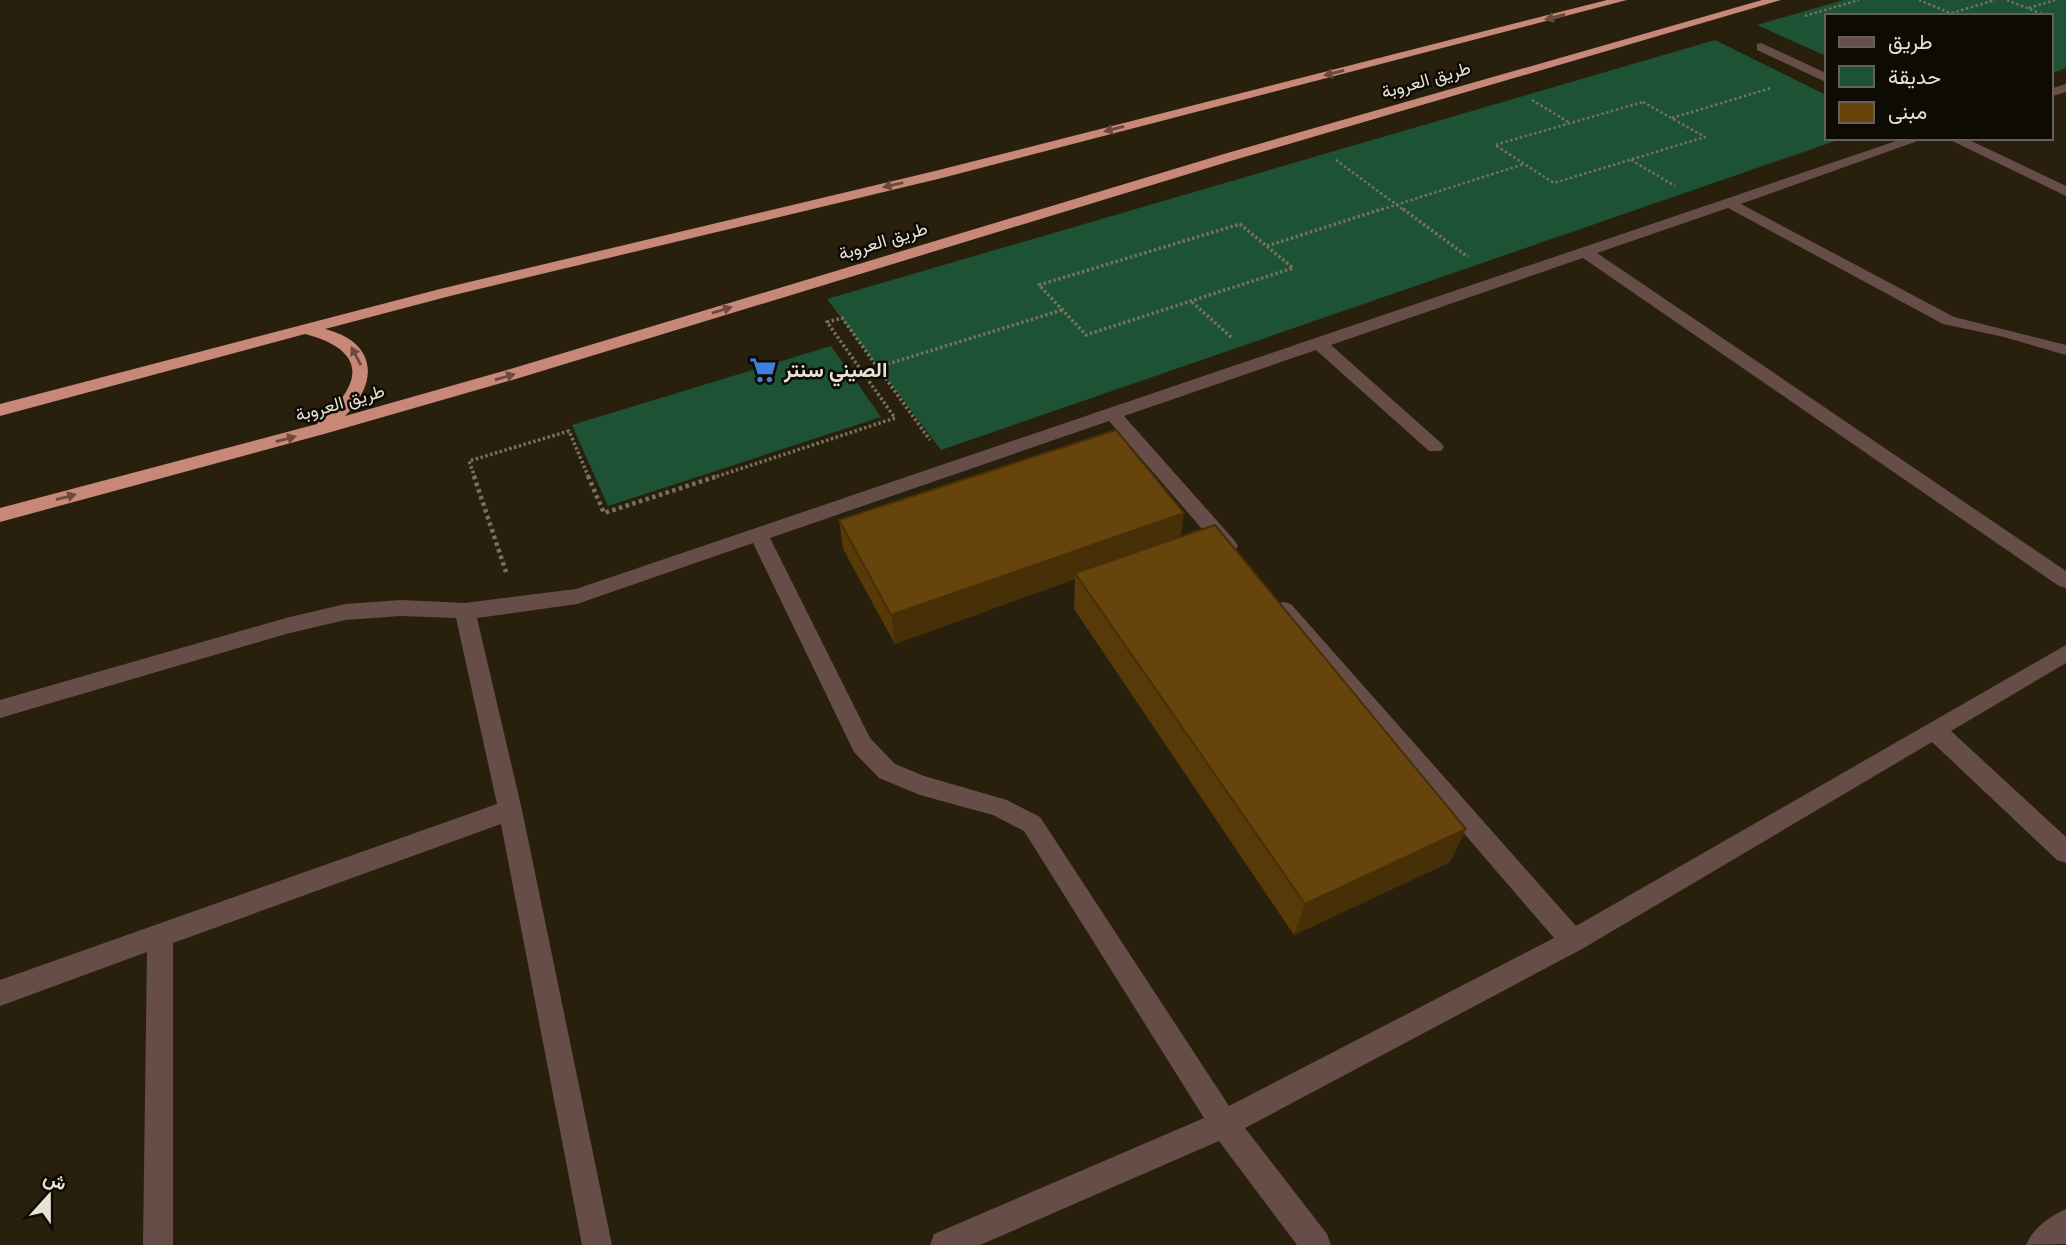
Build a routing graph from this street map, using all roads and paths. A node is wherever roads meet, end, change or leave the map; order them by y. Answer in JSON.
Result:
{"nodes":[{"id":1,"x":1621,"y":0,"type":"edge"},
{"id":2,"x":1776,"y":0,"type":"edge"},
{"id":3,"x":1859,"y":0,"type":"edge"},
{"id":4,"x":1919,"y":0,"type":"edge"},
{"id":5,"x":1995,"y":0,"type":"edge"},
{"id":6,"x":2007,"y":0,"type":"edge"},
{"id":7,"x":2055,"y":0,"type":"edge"},
{"id":8,"x":2028,"y":8,"type":"junction"},
{"id":9,"x":1950,"y":13,"type":"joint"},
{"id":10,"x":2042,"y":14,"type":"edge"},
{"id":11,"x":1794,"y":19,"type":"dead end"},
{"id":12,"x":1761,"y":47,"type":"dead end"},
{"id":13,"x":1825,"y":78,"type":"edge"},
{"id":14,"x":1778,"y":86,"type":"dead end"},
{"id":15,"x":1541,"y":94,"type":"dead end"},
{"id":16,"x":1671,"y":118,"type":"junction"},
{"id":17,"x":1570,"y":124,"type":"junction"},
{"id":18,"x":1913,"y":140,"type":"edge"},
{"id":19,"x":1957,"y":140,"type":"edge"},
{"id":20,"x":1336,"y":160,"type":"dead end"},
{"id":21,"x":1630,"y":160,"type":"junction"},
{"id":22,"x":1524,"y":163,"type":"junction"},
{"id":23,"x":1680,"y":188,"type":"dead end"},
{"id":24,"x":2066,"y":192,"type":"edge"},
{"id":25,"x":1729,"y":203,"type":"junction"},
{"id":26,"x":1396,"y":204,"type":"junction"},
{"id":27,"x":1266,"y":246,"type":"junction"},
{"id":28,"x":1586,"y":252,"type":"junction"},
{"id":29,"x":1470,"y":259,"type":"dead end"},
{"id":30,"x":1192,"y":301,"type":"junction"},
{"id":31,"x":1062,"y":310,"type":"junction"},
{"id":32,"x":301,"y":329,"type":"junction"},
{"id":33,"x":1233,"y":339,"type":"dead end"},
{"id":34,"x":1319,"y":343,"type":"junction"},
{"id":35,"x":2066,"y":351,"type":"edge"},
{"id":36,"x":878,"y":367,"type":"junction"},
{"id":37,"x":0,"y":410,"type":"edge"},
{"id":38,"x":1113,"y":414,"type":"junction"},
{"id":39,"x":318,"y":430,"type":"junction"},
{"id":40,"x":930,"y":441,"type":"dead end"},
{"id":41,"x":1436,"y":447,"type":"dead end"},
{"id":42,"x":0,"y":515,"type":"edge"},
{"id":43,"x":759,"y":536,"type":"junction"},
{"id":44,"x":1242,"y":562,"type":"edge"},
{"id":45,"x":2066,"y":581,"type":"edge"},
{"id":46,"x":1269,"y":593,"type":"edge"},
{"id":47,"x":518,"y":606,"type":"junction"},
{"id":48,"x":465,"y":611,"type":"junction"},
{"id":49,"x":2066,"y":653,"type":"edge"},
{"id":50,"x":0,"y":709,"type":"edge"},
{"id":51,"x":1934,"y":730,"type":"junction"},
{"id":52,"x":510,"y":810,"type":"junction"},
{"id":53,"x":2066,"y":852,"type":"edge"},
{"id":54,"x":159,"y":936,"type":"junction"},
{"id":55,"x":1573,"y":941,"type":"junction"},
{"id":56,"x":0,"y":993,"type":"edge"},
{"id":57,"x":1224,"y":1124,"type":"junction"},
{"id":58,"x":2066,"y":1224,"type":"edge"},
{"id":59,"x":158,"y":1245,"type":"edge"},
{"id":60,"x":597,"y":1245,"type":"edge"},
{"id":61,"x":945,"y":1245,"type":"edge"},
{"id":62,"x":1316,"y":1245,"type":"edge"},
{"id":63,"x":2041,"y":1245,"type":"edge"}],
"edges":[{"from":1,"to":32,"type":"highway","name":"طريق العروبة","one_way":true},
{"from":39,"to":2,"type":"highway","name":"طريق العروبة","one_way":true},
{"from":3,"to":11,"type":"path"},
{"from":4,"to":9,"type":"path"},
{"from":5,"to":9,"type":"path"},
{"from":6,"to":8,"type":"path"},
{"from":7,"to":8,"type":"path"},
{"from":8,"to":10,"type":"path"},
{"from":12,"to":13,"type":"street"},
{"from":14,"to":16,"type":"path"},
{"from":15,"to":17,"type":"path"},
{"from":16,"to":17,"type":"path"},
{"from":16,"to":21,"type":"path"},
{"from":17,"to":22,"type":"path"},
{"from":18,"to":25,"type":"street"},
{"from":19,"to":24,"type":"street"},
{"from":20,"to":26,"type":"path"},
{"from":21,"to":22,"type":"path"},
{"from":21,"to":23,"type":"path"},
{"from":22,"to":26,"type":"path"},
{"from":25,"to":28,"type":"street"},
{"from":25,"to":35,"type":"street"},
{"from":26,"to":27,"type":"path"},
{"from":26,"to":29,"type":"path"},
{"from":27,"to":30,"type":"path"},
{"from":27,"to":31,"type":"path"},
{"from":28,"to":34,"type":"street"},
{"from":28,"to":45,"type":"street"},
{"from":30,"to":31,"type":"path"},
{"from":30,"to":33,"type":"path"},
{"from":31,"to":36,"type":"path"},
{"from":32,"to":37,"type":"highway","name":"طريق العروبة"},
{"from":39,"to":32,"type":"highway","one_way":true},
{"from":34,"to":38,"type":"street"},
{"from":34,"to":41,"type":"street"},
{"from":36,"to":40,"type":"path"},
{"from":36,"to":47,"type":"path"},
{"from":38,"to":43,"type":"street"},
{"from":38,"to":44,"type":"street"},
{"from":42,"to":39,"type":"highway","name":"طريق العروبة","one_way":true},
{"from":43,"to":47,"type":"street"},
{"from":43,"to":57,"type":"street"},
{"from":46,"to":55,"type":"street"},
{"from":47,"to":48,"type":"street"},
{"from":48,"to":50,"type":"street"},
{"from":48,"to":52,"type":"street"},
{"from":49,"to":51,"type":"street"},
{"from":51,"to":53,"type":"street"},
{"from":51,"to":55,"type":"street"},
{"from":52,"to":54,"type":"street"},
{"from":52,"to":60,"type":"street"},
{"from":54,"to":56,"type":"street"},
{"from":54,"to":59,"type":"street"},
{"from":55,"to":57,"type":"street"},
{"from":57,"to":61,"type":"street"},
{"from":57,"to":62,"type":"street"},
{"from":58,"to":63,"type":"street"}]}
